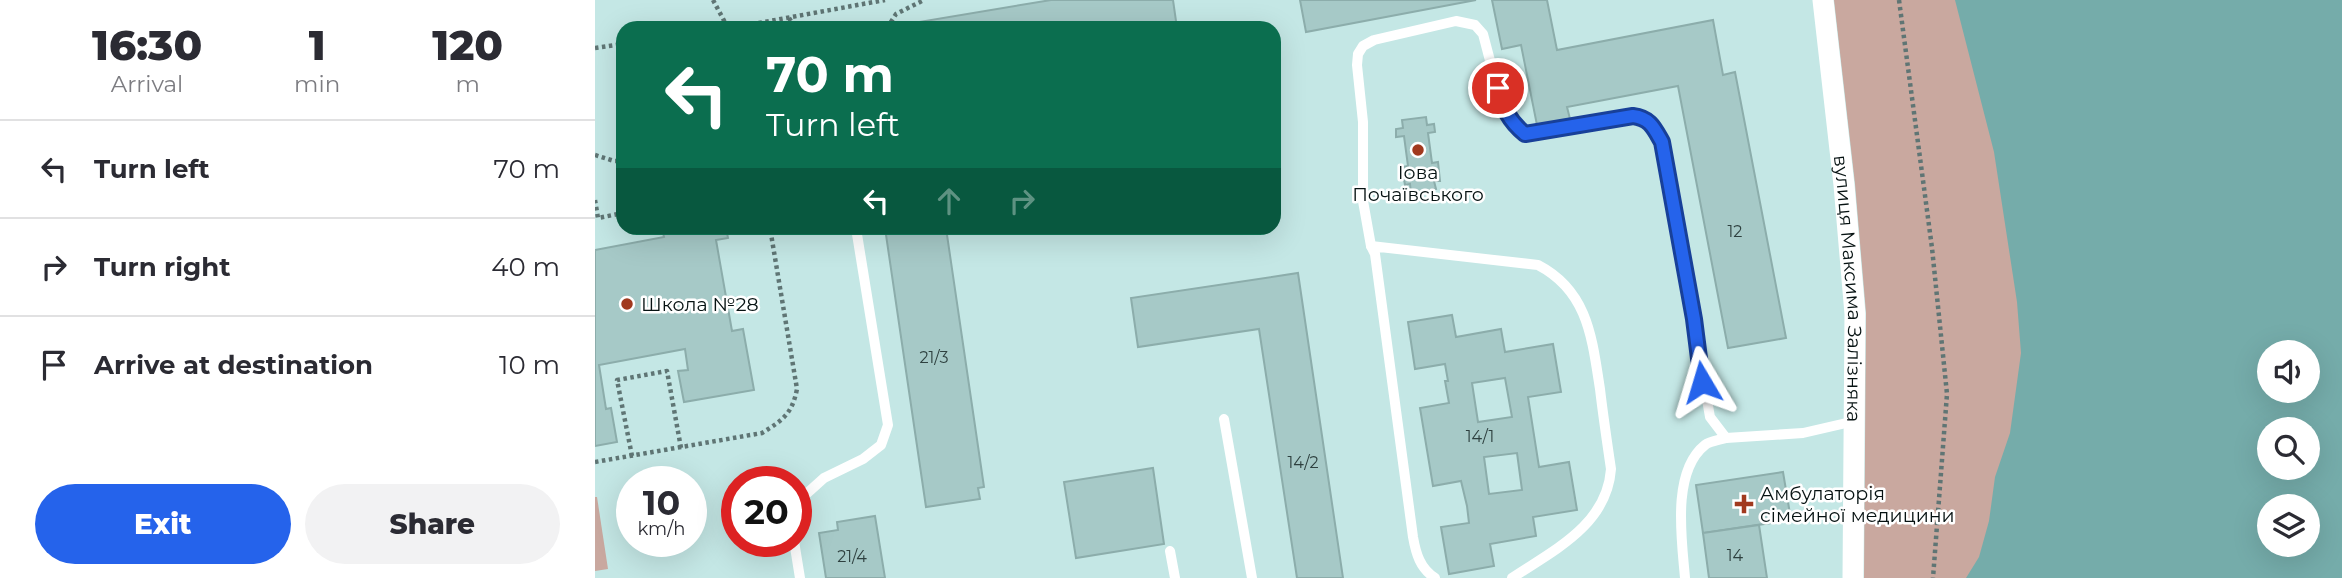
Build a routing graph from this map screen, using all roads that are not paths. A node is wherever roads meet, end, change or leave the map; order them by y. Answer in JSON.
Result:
{"nodes":[{"id":1,"x":1823,"y":0,"type":"edge"},
{"id":2,"x":857,"y":235,"type":"edge"},
{"id":3,"x":1371,"y":246,"type":"junction"},
{"id":4,"x":1224,"y":419,"type":"dead end"},
{"id":5,"x":1855,"y":421,"type":"junction"},
{"id":6,"x":1726,"y":438,"type":"junction"},
{"id":7,"x":812,"y":489,"type":"edge"},
{"id":8,"x":1170,"y":551,"type":"dead end"},
{"id":9,"x":797,"y":557,"type":"edge"},
{"id":10,"x":800,"y":578,"type":"edge"},
{"id":11,"x":1175,"y":578,"type":"edge"},
{"id":12,"x":1252,"y":578,"type":"edge"},
{"id":13,"x":1435,"y":578,"type":"edge"},
{"id":14,"x":1512,"y":578,"type":"edge"},
{"id":15,"x":1685,"y":578,"type":"edge"},
{"id":16,"x":1853,"y":578,"type":"edge"}],
"edges":[{"from":1,"to":5,"type":"street","name":"вулиця Максима Залізняка"},
{"from":2,"to":7,"type":"lane"},
{"from":3,"to":6,"type":"lane"},
{"from":3,"to":13,"type":"lane"},
{"from":3,"to":14,"type":"lane"},
{"from":4,"to":12,"type":"lane"},
{"from":5,"to":6,"type":"lane"},
{"from":5,"to":16,"type":"street","name":"вулиця Максима Залізняка"},
{"from":6,"to":15,"type":"lane"},
{"from":8,"to":11,"type":"lane"},
{"from":9,"to":10,"type":"lane"}]}
